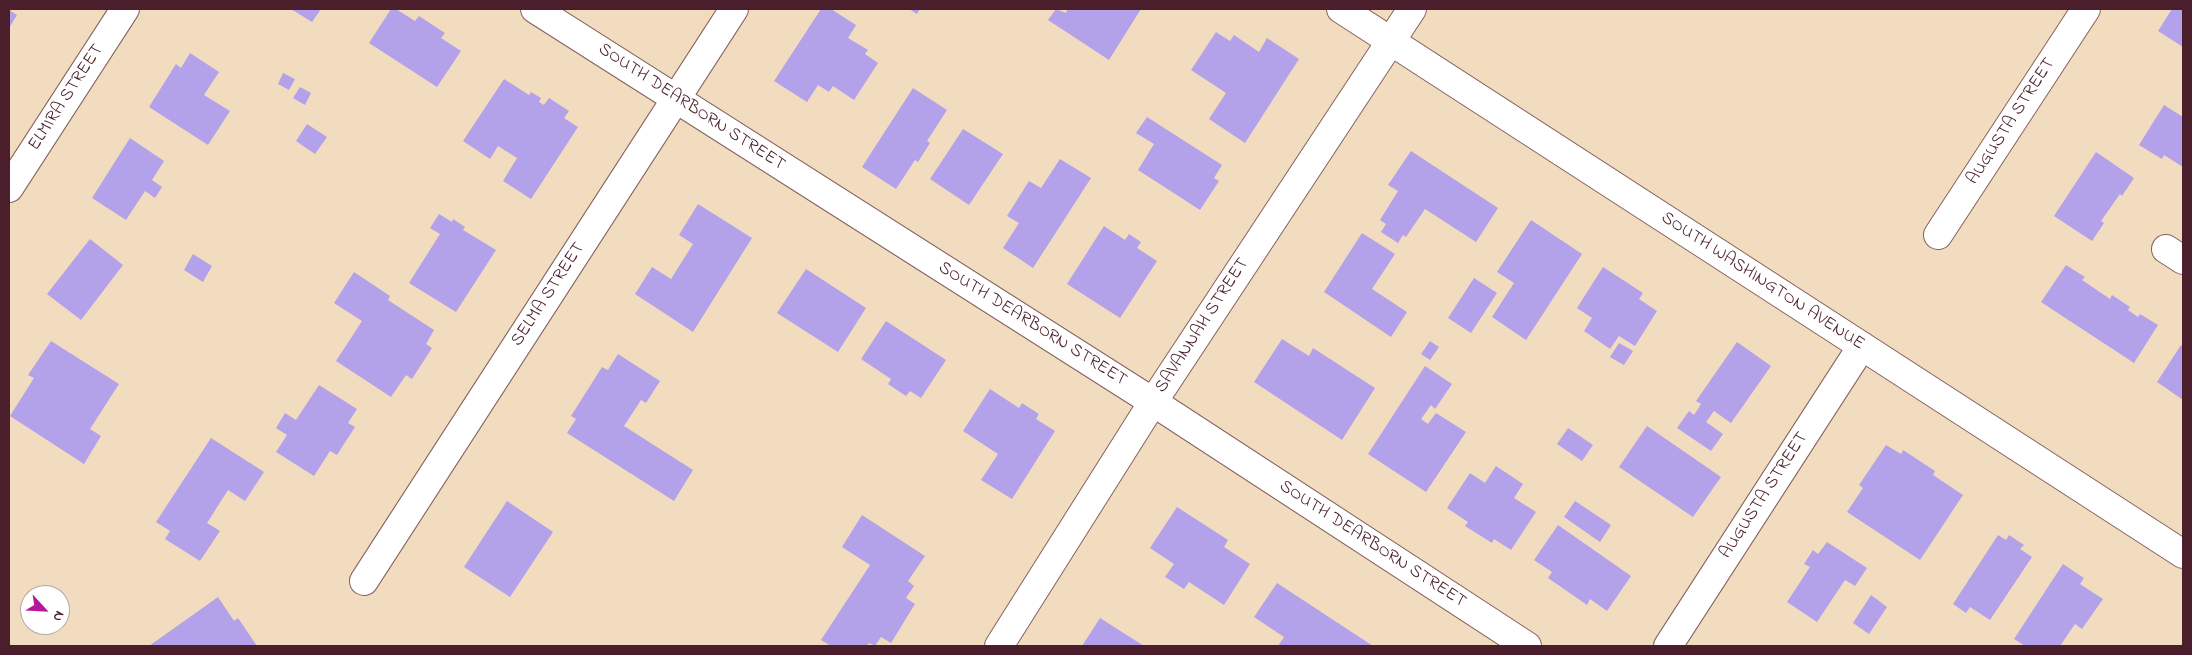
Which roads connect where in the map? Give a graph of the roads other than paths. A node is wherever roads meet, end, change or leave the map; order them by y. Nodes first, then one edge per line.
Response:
1 (125, 9) edge
2 (535, 9) edge
3 (734, 9) edge
4 (1341, 9) edge
5 (1412, 9) edge
6 (2086, 9) edge
7 (1391, 41) junction
8 (676, 98) junction
9 (9, 188) edge
10 (1938, 234) dead end
11 (1862, 346) junction
12 (1153, 402) junction
13 (2183, 554) edge
14 (364, 581) dead end
15 (999, 646) edge
16 (1527, 646) edge
17 (1668, 646) edge

1 - 9 street, ELMIRA STREET
2 - 8 street, SOUTH DEARBORN STREET
3 - 8 street, SELMA STREET
4 - 7 street, SOUTH WASHINGTON AVENUE
5 - 7 street, SAVANNAH STREET
6 - 10 street, AUGUSTA STREET
7 - 11 street, SOUTH WASHINGTON AVENUE
7 - 12 street, SAVANNAH STREET
8 - 12 street, SOUTH DEARBORN STREET
8 - 14 street, SELMA STREET
11 - 13 street, SOUTH WASHINGTON AVENUE
11 - 17 street, AUGUSTA STREET
12 - 15 street, SAVANNAH STREET
12 - 16 street, SOUTH DEARBORN STREET

